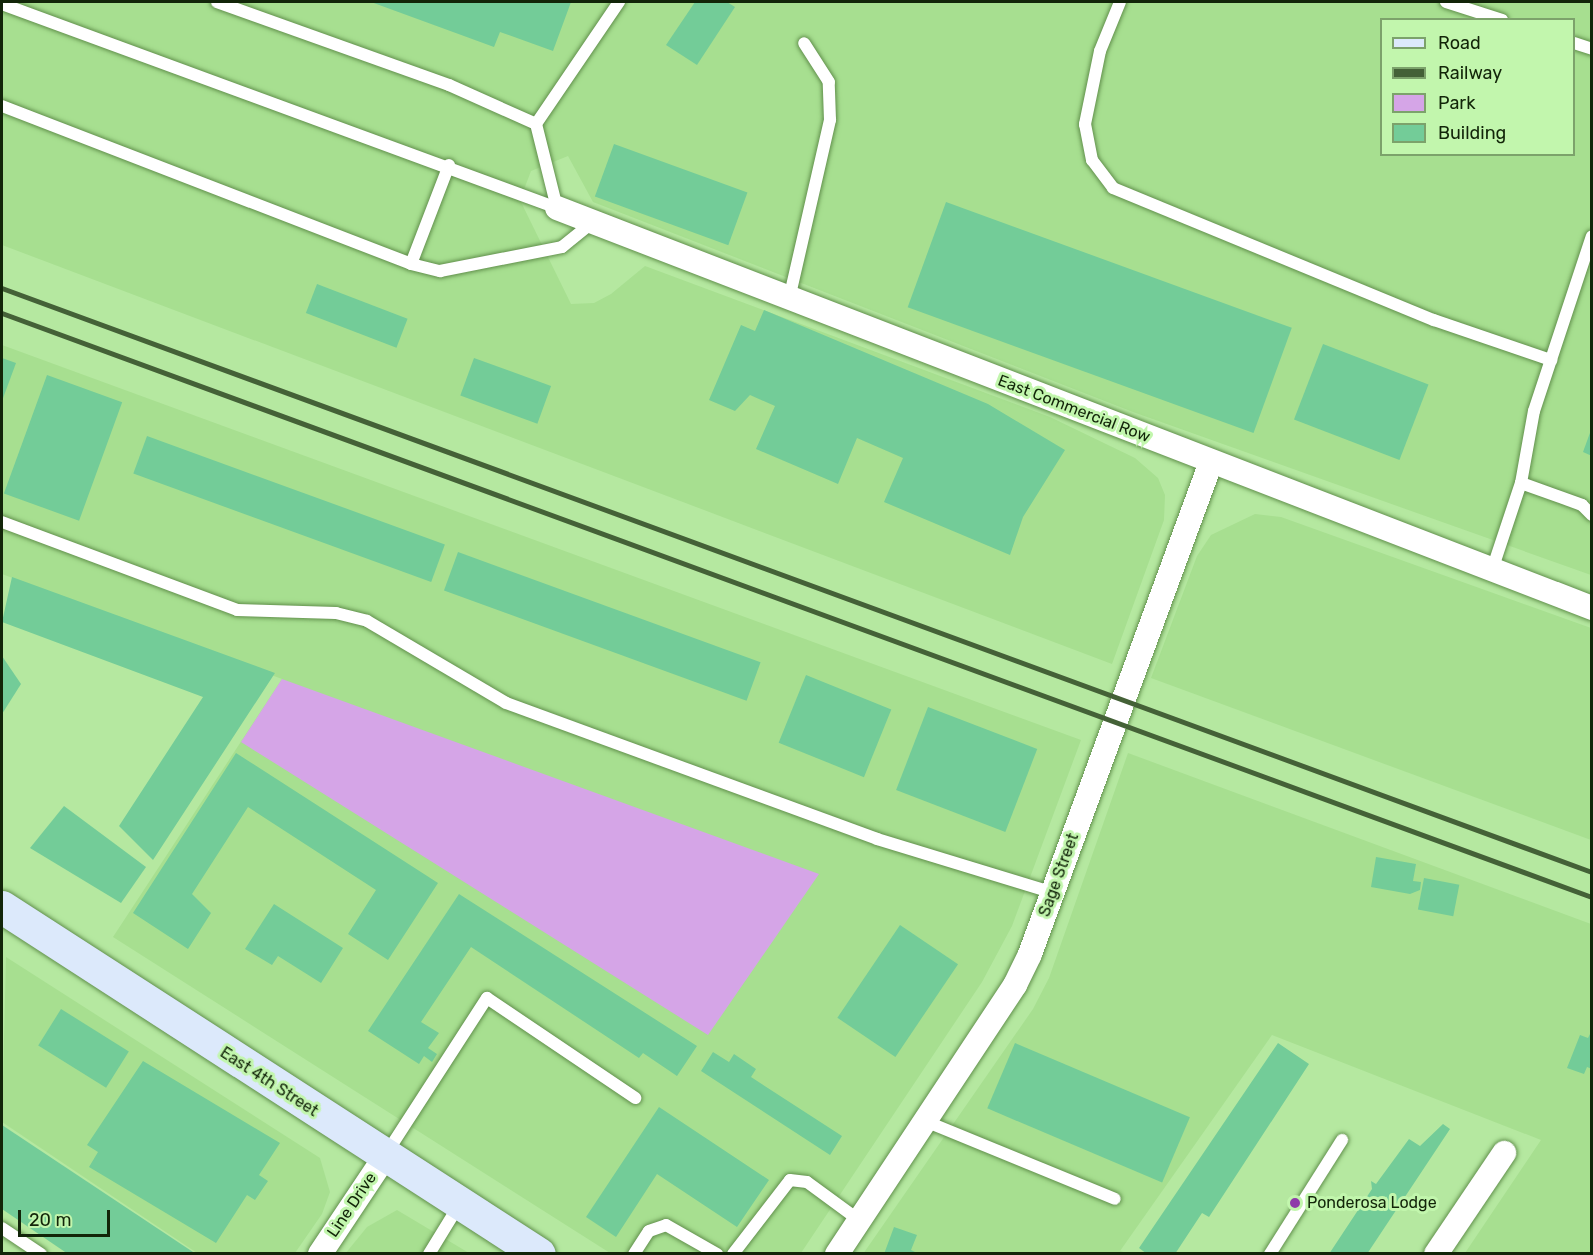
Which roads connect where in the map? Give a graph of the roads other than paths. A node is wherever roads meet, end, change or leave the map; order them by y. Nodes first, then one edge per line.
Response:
1 (217, 2) edge
2 (619, 2) edge
3 (1120, 2) edge
4 (1446, 2) edge
5 (2, 4) edge
6 (1496, 18) edge
7 (804, 43) dead end
8 (1575, 43) edge
9 (1592, 49) edge
10 (2, 106) edge
11 (536, 124) junction
12 (449, 165) junction
13 (557, 208) junction
14 (592, 223) junction
15 (1592, 236) edge
16 (411, 264) junction
17 (789, 299) junction
18 (1551, 360) junction
19 (1212, 462) junction
20 (1521, 483) junction
21 (1592, 515) edge
22 (2, 522) edge
23 (1492, 570) junction
24 (1592, 608) edge
25 (1054, 893) junction
26 (2, 907) edge
27 (635, 1098) dead end
28 (925, 1121) junction
29 (1342, 1140) dead end
30 (1504, 1153) dead end
31 (384, 1158) junction
32 (1115, 1199) dead end
33 (459, 1205) junction
34 (859, 1220) junction
35 (2, 1228) edge
36 (41, 1254) edge
37 (320, 1254) edge
38 (429, 1254) edge
39 (539, 1254) edge
40 (634, 1254) edge
41 (717, 1254) edge
42 (733, 1254) edge
43 (837, 1254) edge
44 (1270, 1254) edge
45 (1436, 1254) edge

1 - 11 lane
2 - 11 lane
3 - 18 lane
4 - 6 lane
5 - 12 lane
7 - 17 lane
8 - 9 lane
10 - 16 lane
11 - 13 lane
12 - 13 lane
12 - 16 lane
13 - 14 street, East Commercial Row
14 - 16 lane
14 - 17 street, East Commercial Row
15 - 18 lane
17 - 19 street, East Commercial Row
18 - 20 lane
19 - 23 street, East Commercial Row
19 - 25 street, Sage Street
20 - 21 lane
20 - 23 lane
22 - 25 lane
23 - 24 street, East Commercial Row
25 - 28 street, Sage Street
26 - 31 main road, East 4th Street
27 - 31 lane
28 - 32 lane
28 - 34 street, Sage Street
29 - 44 lane
30 - 45 street
31 - 33 main road, East 4th Street
31 - 37 street, Line Drive
33 - 38 lane
33 - 39 main road, East 4th Street
34 - 42 lane
34 - 43 street, Sage Street
35 - 36 lane
40 - 41 lane

